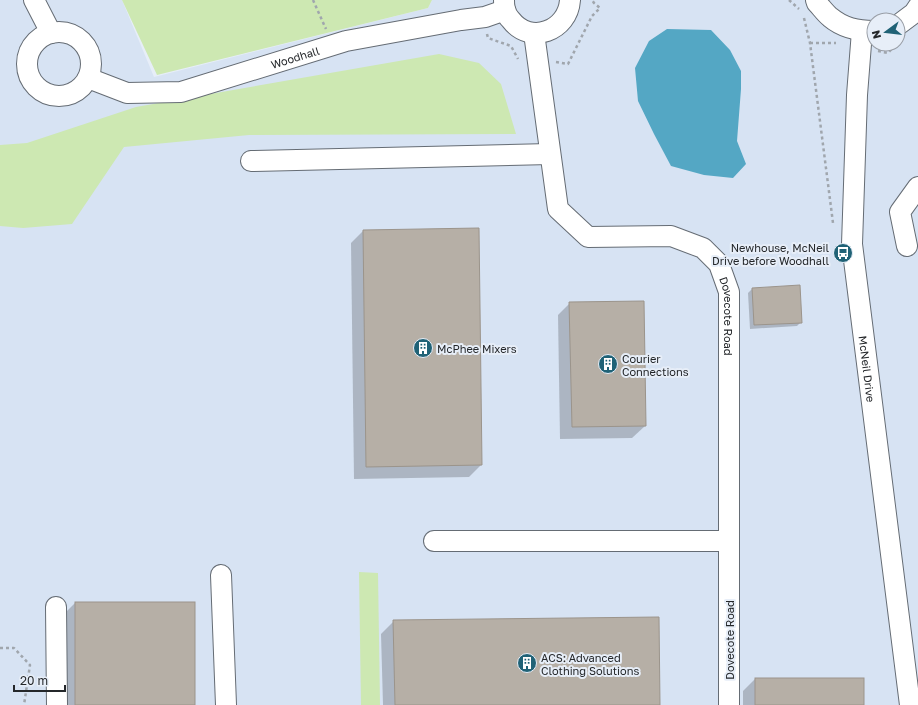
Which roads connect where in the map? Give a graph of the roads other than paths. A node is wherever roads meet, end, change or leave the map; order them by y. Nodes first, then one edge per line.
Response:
1 (34, 0) edge
2 (570, 0) edge
3 (816, 0) edge
4 (504, 5) edge
5 (918, 7) edge
6 (906, 18) edge
7 (866, 31) edge
8 (51, 33) junction
9 (534, 33) junction
10 (866, 43) edge
11 (88, 78) junction
12 (550, 154) junction
13 (251, 161) dead end
14 (918, 187) edge
15 (907, 246) dead end
16 (434, 541) dead end
17 (729, 541) junction
18 (221, 575) dead end
19 (56, 607) dead end
20 (57, 705) edge
21 (226, 705) edge
22 (729, 705) edge
23 (910, 705) edge

1 - 8 street
2 - 9 street
3 - 7 street
4 - 9 street, Woodhall
4 - 11 street, Woodhall
5 - 6 street
8 - 11 street
8 - 11 street
9 - 12 street, Dovecote Road
10 - 23 street, McNeil Drive
12 - 13 street
12 - 17 street, Dovecote Road
14 - 15 street
16 - 17 street
17 - 22 street, Dovecote Road
18 - 21 street
19 - 20 street

